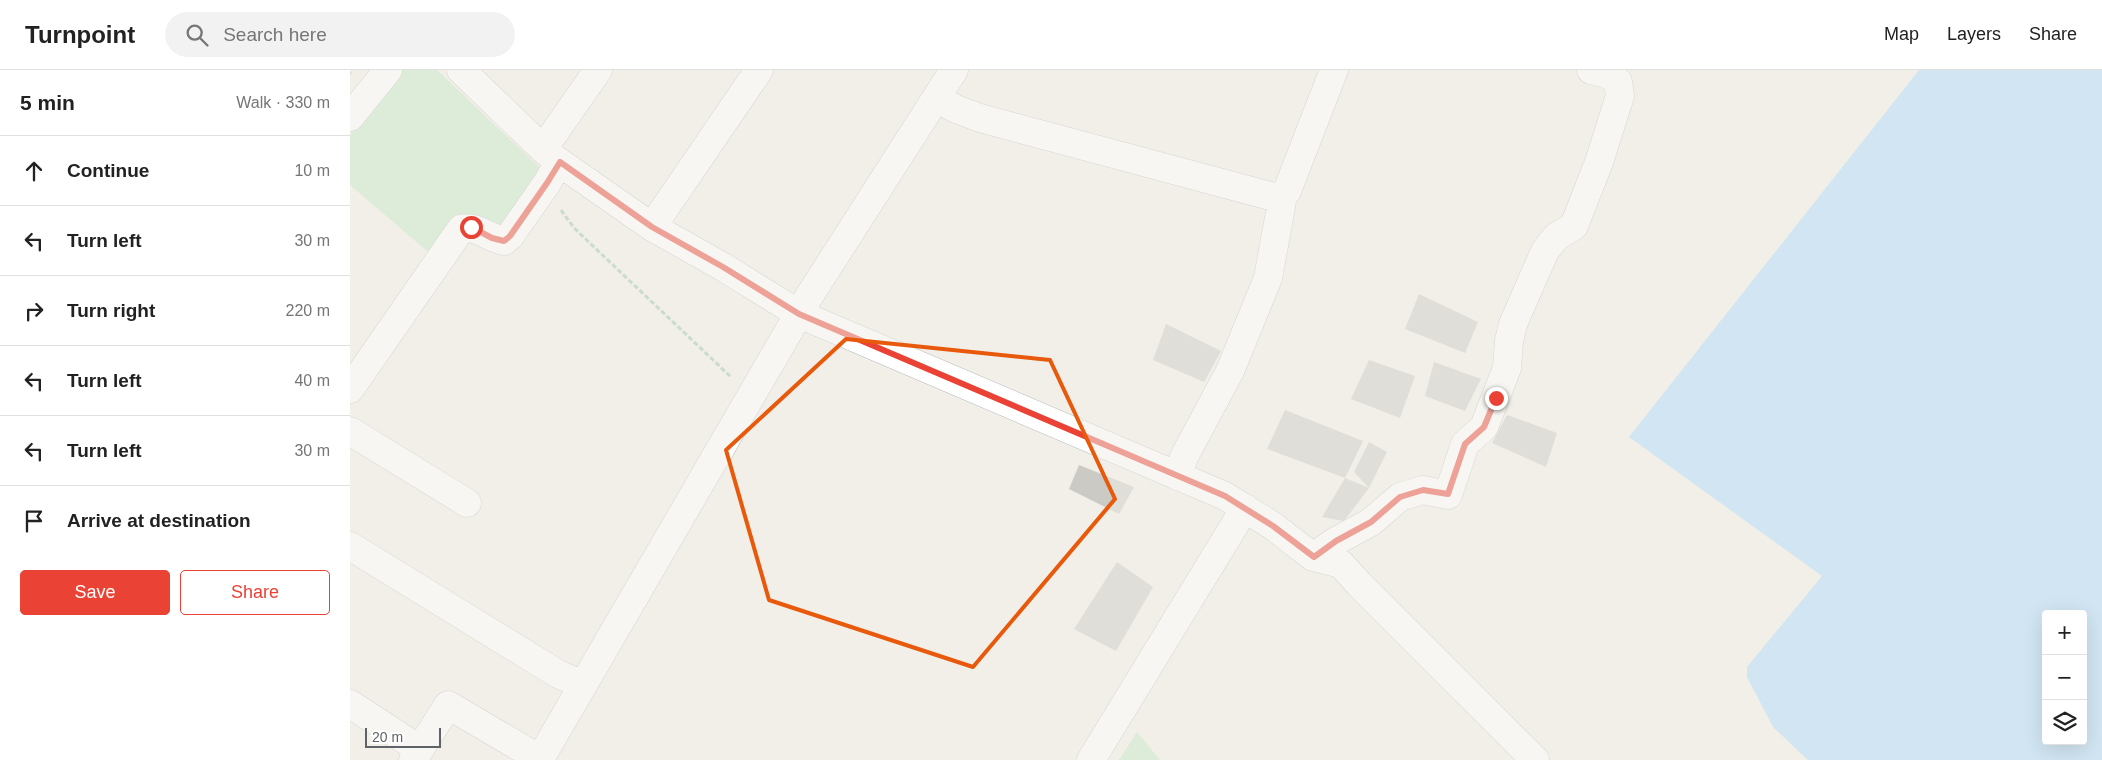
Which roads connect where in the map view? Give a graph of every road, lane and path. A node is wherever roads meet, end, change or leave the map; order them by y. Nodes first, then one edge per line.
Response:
1 (388, 70) edge
2 (461, 70) edge
3 (598, 70) edge
4 (759, 70) edge
5 (954, 70) edge
6 (1334, 70) edge
7 (1591, 70) edge
8 (936, 98) junction
9 (350, 117) edge
10 (550, 165) junction
11 (1283, 196) junction
12 (652, 227) junction
13 (799, 314) junction
14 (350, 388) edge
15 (751, 397) junction
16 (350, 431) edge
17 (1177, 476) junction
18 (467, 503) dead end
19 (1245, 508) junction
20 (350, 546) edge
21 (1314, 557) junction
22 (583, 685) junction
23 (350, 704) edge
24 (416, 754) edge
25 (540, 759) edge
26 (1091, 760) edge
27 (1535, 760) edge

1 - 9 street
2 - 10 street
3 - 10 street
4 - 12 street
5 - 8 street
6 - 11 street
7 - 21 street
8 - 11 street
8 - 13 street
10 - 12 street
10 - 14 street
10 - 15 path
11 - 17 street
12 - 13 street
13 - 15 street
13 - 17 street
15 - 22 street
16 - 18 street
17 - 19 street
19 - 21 street
19 - 26 street
20 - 22 street
21 - 27 street
22 - 25 street
23 - 24 street
24 - 25 street

